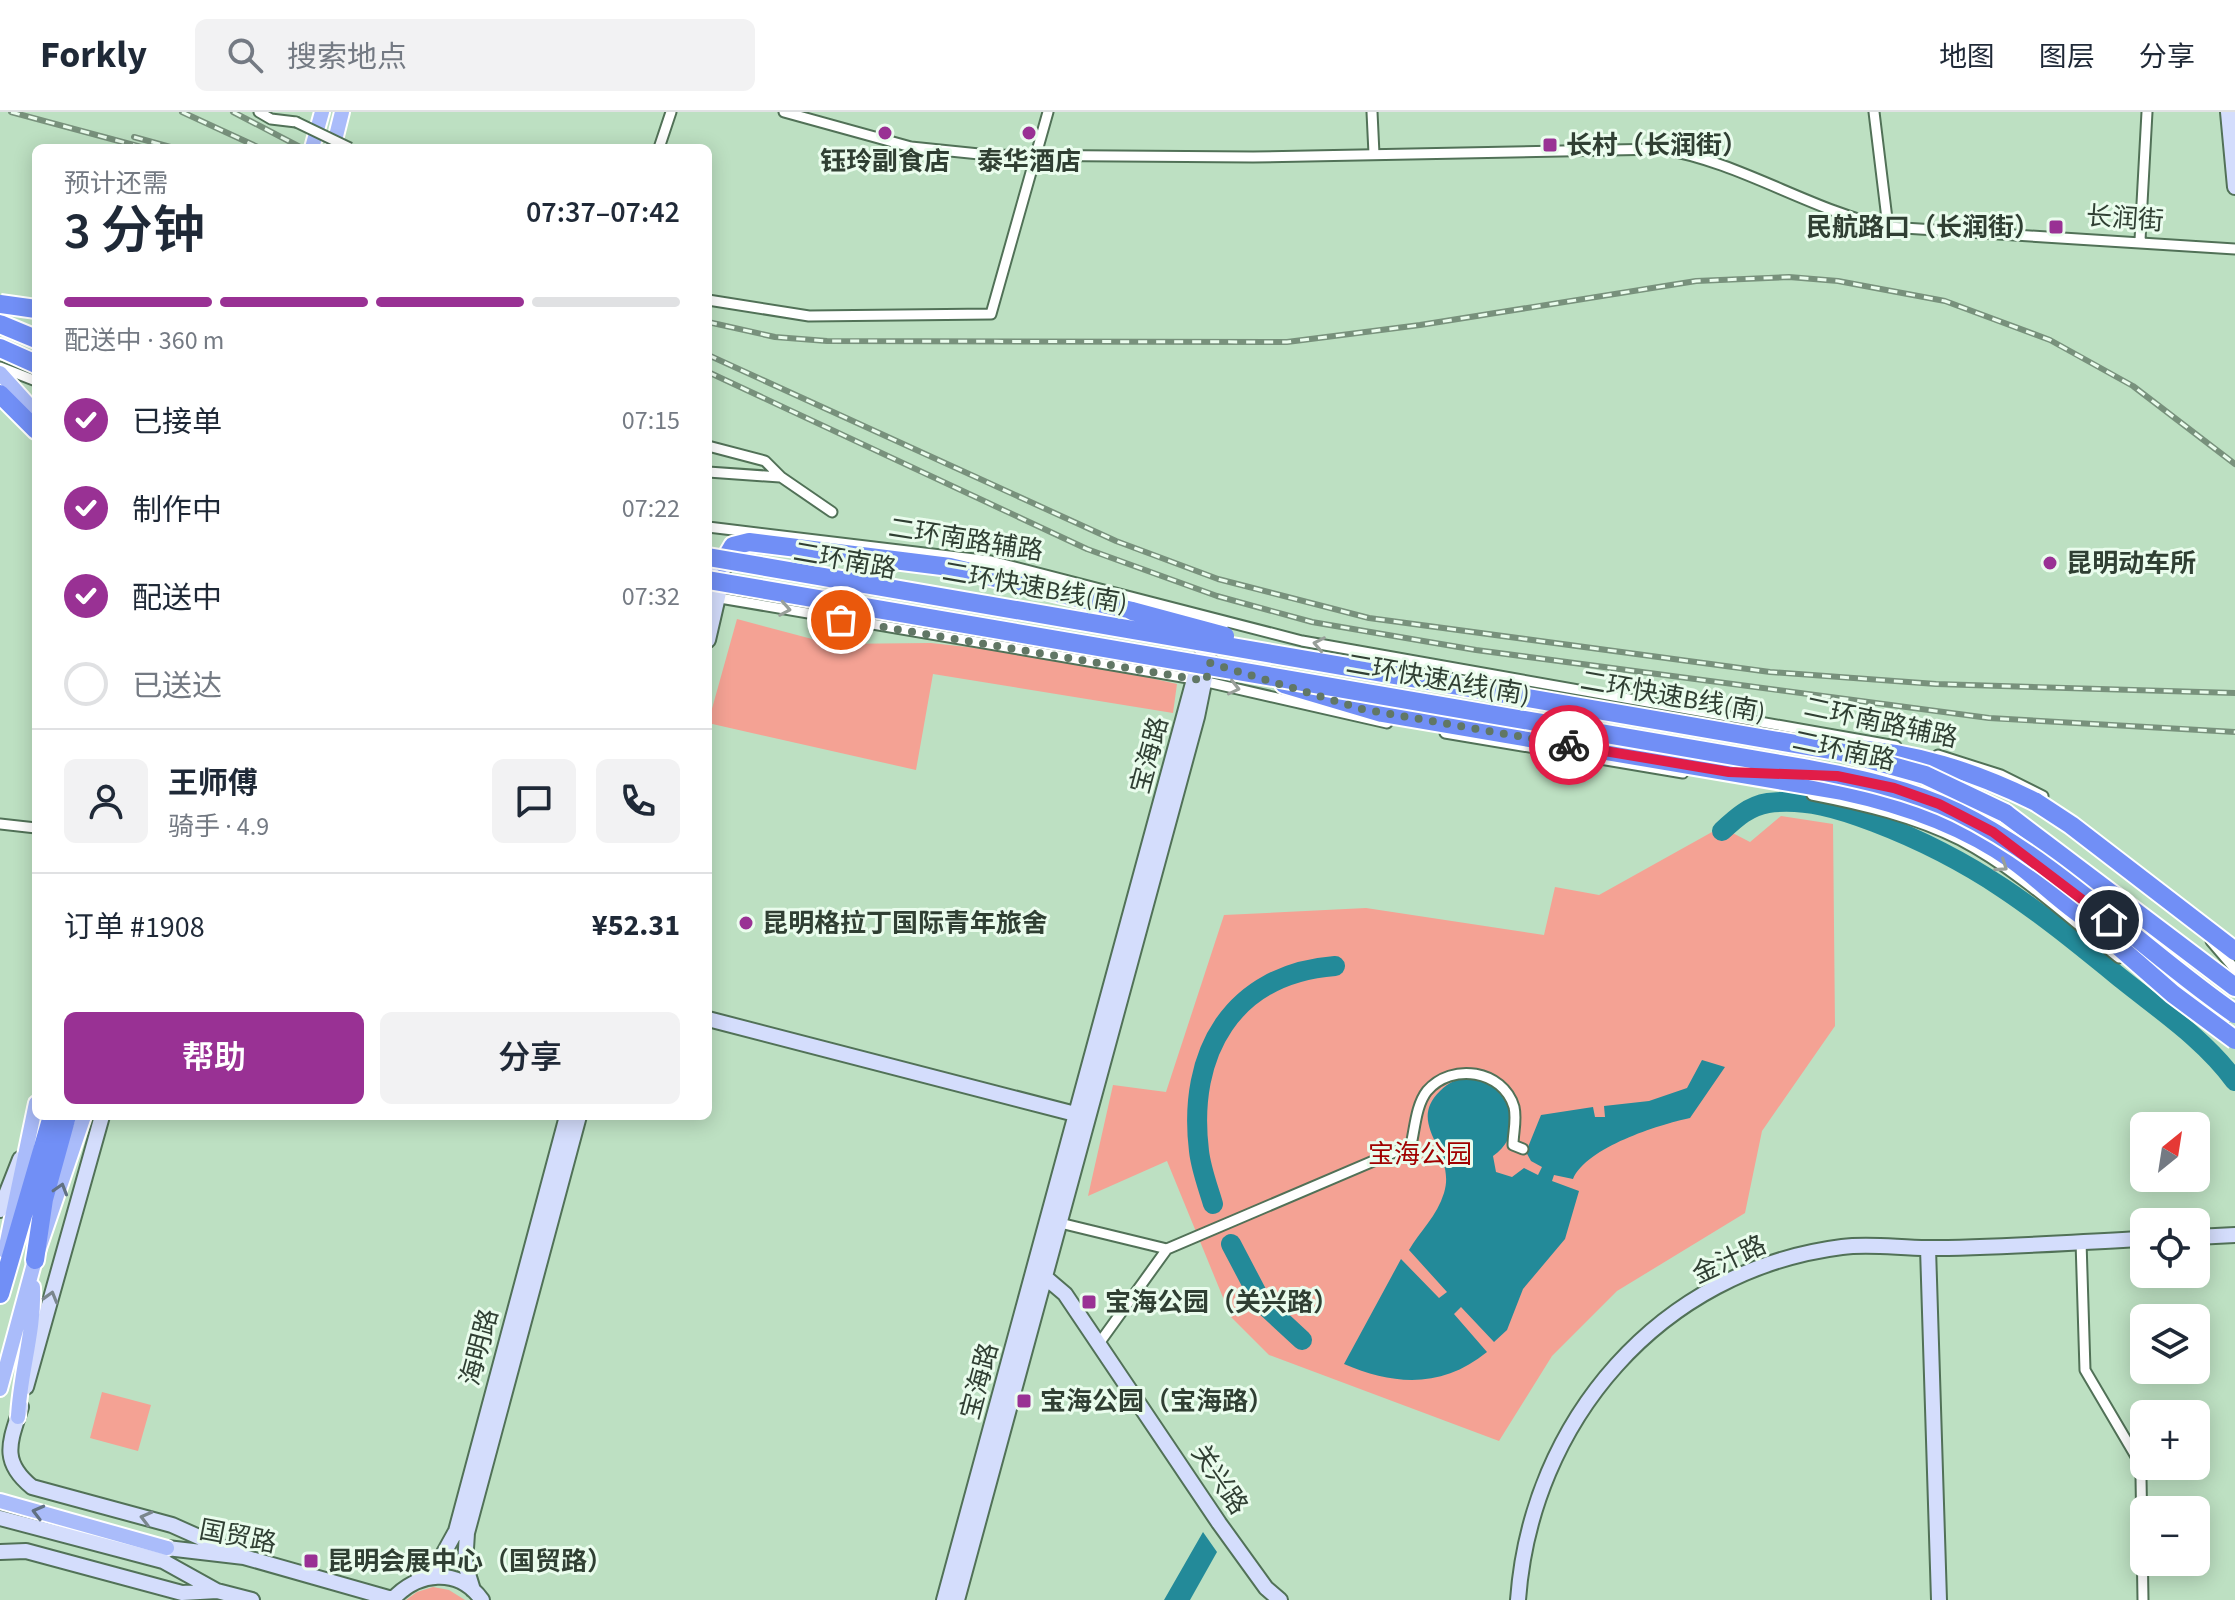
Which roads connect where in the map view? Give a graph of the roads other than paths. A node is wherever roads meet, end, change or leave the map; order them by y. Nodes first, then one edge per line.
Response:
1 (259, 112) edge
2 (322, 112) edge
3 (342, 112) edge
4 (671, 112) edge
5 (784, 112) edge
6 (1048, 112) edge
7 (1372, 112) edge
8 (1874, 112) edge
9 (2147, 112) edge
10 (2228, 112) edge
11 (313, 144) edge
12 (334, 144) edge
13 (342, 144) edge
14 (660, 144) edge
15 (1374, 154) junction
16 (1036, 155) junction
17 (2235, 187) edge
18 (1888, 227) junction
19 (2140, 240) junction
20 (2235, 249) edge
21 (0, 296) edge
22 (712, 301) edge
23 (0, 304) edge
24 (32, 310) edge
25 (32, 311) edge
26 (0, 326) edge
27 (32, 339) edge
28 (0, 346) edge
29 (32, 360) edge
30 (0, 367) edge
31 (0, 373) edge
32 (32, 379) edge
33 (0, 394) edge
34 (32, 409) edge
35 (32, 426) edge
36 (712, 447) edge
37 (712, 472) edge
38 (781, 477) junction
39 (832, 512) dead end
40 (712, 528) edge
41 (732, 530) junction
42 (713, 571) edge
43 (712, 596) edge
44 (1213, 618) junction
45 (1203, 666) junction
46 (1352, 668) junction
47 (1767, 742) junction
48 (1729, 772) junction
49 (1868, 781) junction
50 (2005, 813) junction
51 (1976, 822) junction
52 (0, 824) edge
53 (32, 828) edge
54 (2087, 919) junction
55 (2235, 951) edge
56 (2235, 971) edge
57 (2235, 988) edge
58 (2235, 1014) edge
59 (712, 1020) edge
60 (2235, 1024) edge
61 (2235, 1038) edge
62 (1081, 1115) junction
63 (32, 1118) edge
64 (51, 1120) edge
65 (66, 1120) edge
66 (83, 1120) edge
67 (101, 1120) edge
68 (566, 1120) edge
69 (578, 1120) edge
70 (24, 1147) junction
71 (1523, 1149) dead end
72 (0, 1210) edge
73 (1060, 1223) junction
74 (2235, 1235) edge
75 (2210, 1236) edge
76 (2130, 1239) edge
77 (2081, 1241) junction
78 (1928, 1248) junction
79 (1167, 1249) junction
80 (33, 1267) junction
81 (0, 1271) edge
82 (1040, 1273) junction
83 (0, 1294) edge
84 (1100, 1342) junction
85 (0, 1389) edge
86 (18, 1417) junction
87 (0, 1501) edge
88 (0, 1518) edge
89 (167, 1548) joint
90 (0, 1552) edge
91 (244, 1557) junction
92 (418, 1579) junction
93 (217, 1591) junction
94 (477, 1595) edge
95 (252, 1600) edge
96 (392, 1600) edge
97 (944, 1600) edge
98 (957, 1600) edge
99 (1280, 1600) edge
100 (1518, 1600) edge
101 (1939, 1600) edge
102 (2143, 1600) edge

1 - 13 street, bridge
2 - 11 main road
3 - 12 main road
4 - 14 street
5 - 16 street, 长润街
6 - 16 street
7 - 15 street
8 - 18 street
9 - 19 street
10 - 17 street
15 - 16 street, 长润街
15 - 18 street, 长润街
16 - 22 street
18 - 19 street, 长润街
19 - 20 street, 长润街
21 - 24 main road
23 - 25 highway, bridge
26 - 27 highway
28 - 29 highway
30 - 32 street
31 - 34 main road
33 - 35 highway
36 - 38 street
37 - 38 street
38 - 39 street
40 - 41 street, 二环南路辅路
41 - 42 street
41 - 44 street, 二环南路辅路
42 - 45 main road, 二环南路
42 - 46 highway, 二环快速B线(南), bridge
42 - 46 highway, bridge
42 - 49 highway, 二环快速A线(南), bridge
43 -> 45 street
44 - 45 street
56 -> 44 street, 二环南路辅路
45 - 47 main road, 二环南路
45 - 48 highway
45 - 60 main road, 二环南路
45 -> 61 street
45 - 62 street, 宝海路
46 - 50 highway, 二环快速B线(南), bridge
47 - 55 highway, bridge
47 - 57 main road, 二环南路
48 - 49 highway, bridge
48 - 54 highway
49 - 51 highway, 二环快速A线(南), bridge
50 - 56 highway
50 - 57 highway, 二环快速B线(南)
51 - 54 highway, bridge
51 - 58 highway, 二环快速A线(南), bridge
52 - 53 street
54 - 61 highway, bridge
59 - 62 street
62 - 73 street, 宝海路
62 - 82 street, 宝海路
63 - 70 main road
64 - 83 highway
65 - 80 highway
80 -> 66 main road
86 -> 67 street
68 - 92 street, 海明路
69 - 94 street, 海明路
70 - 72 street
70 - 81 main road
71 - 79 street
73 - 79 street
73 - 82 street, 宝海路
74 - 75 street
76 - 77 street, 金汁路
77 - 78 street, 金汁路
77 - 102 street
78 - 100 street, 金汁路
78 - 101 street
79 - 84 street
80 - 85 main road
80 - 86 main road
82 - 84 street, 关兴路
82 - 97 street, 宝海路
82 - 98 street, 宝海路
84 - 99 street, 关兴路
91 -> 86 street
89 -> 87 main road
88 - 93 street
89 - 91 street, 国贸路
90 - 93 street
91 - 96 street, 国贸路
92 - 94 street
92 - 96 street, 海明路
93 - 95 street

